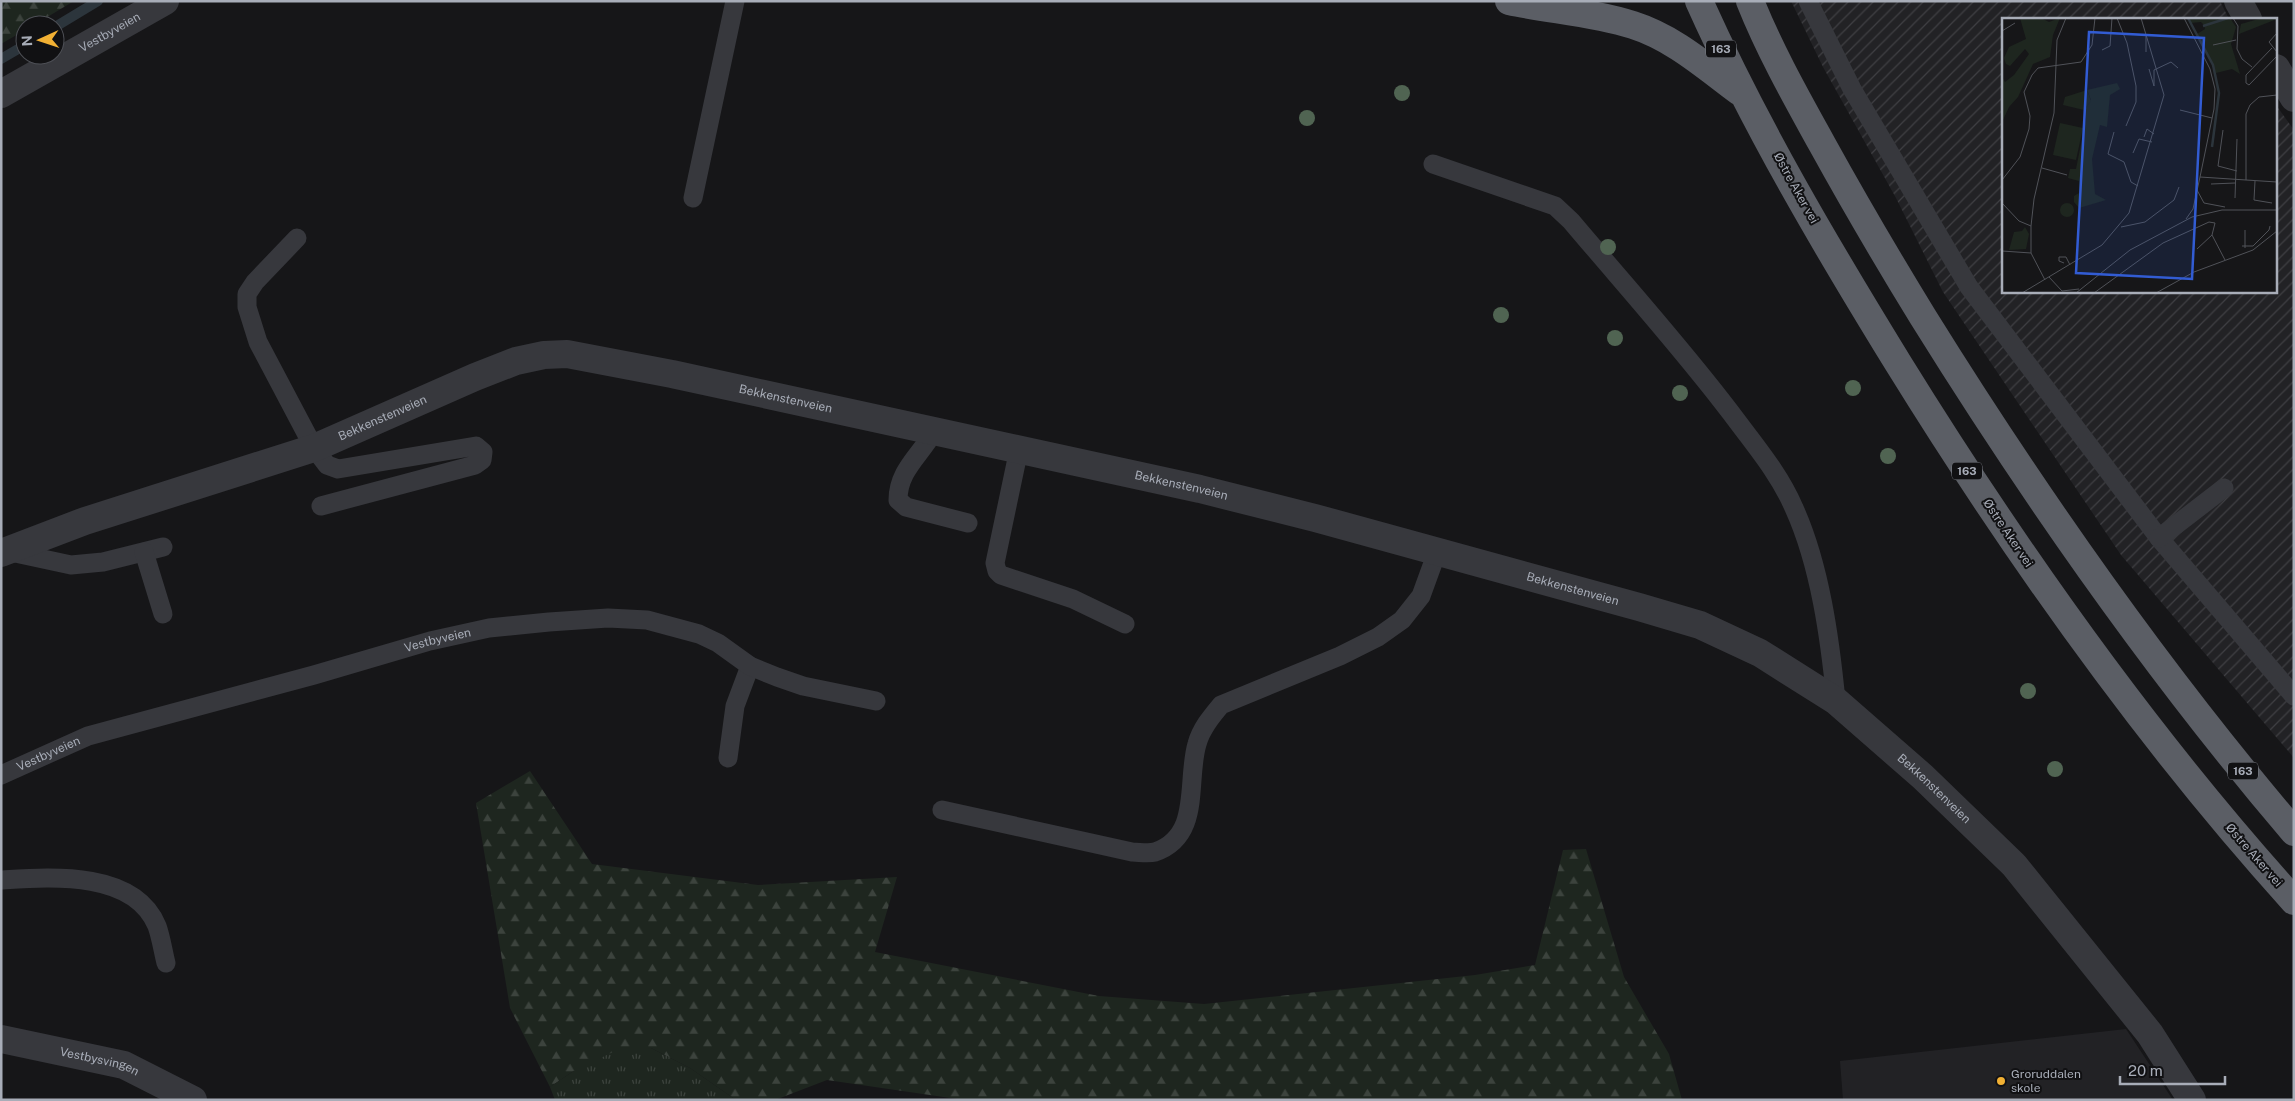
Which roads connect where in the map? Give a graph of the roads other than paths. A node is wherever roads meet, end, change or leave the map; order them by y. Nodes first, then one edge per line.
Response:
1 (165, 1) edge
2 (735, 1) edge
3 (1509, 1) edge
4 (1699, 1) edge
5 (1750, 1) edge
6 (1808, 1) edge
7 (2238, 1) edge
8 (2247, 18) edge
9 (2278, 71) edge
10 (1, 94) edge
11 (1744, 95) junction
12 (2294, 98) edge
13 (1433, 164) dead end
14 (693, 198) dead end
15 (297, 238) dead end
16 (934, 431) junction
17 (314, 448) junction
18 (1019, 449) junction
19 (2224, 488) dead end
20 (321, 506) dead end
21 (968, 523) dead end
22 (2158, 538) junction
23 (163, 547) dead end
24 (4, 552) edge
25 (144, 552) junction
26 (1437, 552) junction
27 (163, 614) dead end
28 (1125, 624) dead end
29 (750, 666) junction
30 (2294, 696) edge
31 (1836, 701) junction
32 (876, 702) dead end
33 (728, 758) dead end
34 (1, 775) edge
35 (942, 810) dead end
36 (2294, 832) edge
37 (1, 880) edge
38 (2294, 900) edge
39 (166, 964) dead end
40 (1, 1040) edge
41 (193, 1100) edge
42 (2192, 1100) edge

1 - 10 street, Vestbyveien
2 - 14 lane
3 - 11 highway
4 - 11 highway, Østre Aker vei / 163
5 - 36 highway, 163
6 - 22 lane
7 - 8 street
9 - 12 street
11 - 38 highway, Østre Aker vei / 163
13 - 31 lane
15 - 17 lane
16 - 17 street, Bekkenstenveien
16 - 18 street, Bekkenstenveien
16 - 21 lane
17 - 20 lane
17 - 24 street, Bekkenstenveien
18 - 26 street, Bekkenstenveien
18 - 28 lane
19 - 22 lane
22 - 30 lane
23 - 25 lane
24 - 25 lane
25 - 27 lane
26 - 31 street, Bekkenstenveien
26 - 35 lane
29 - 32 lane, Vestbyveien
29 - 33 lane
29 - 34 lane, Vestbyveien
31 - 42 street, Bekkenstenveien
37 - 39 lane
40 - 41 street, Vestbysvingen

